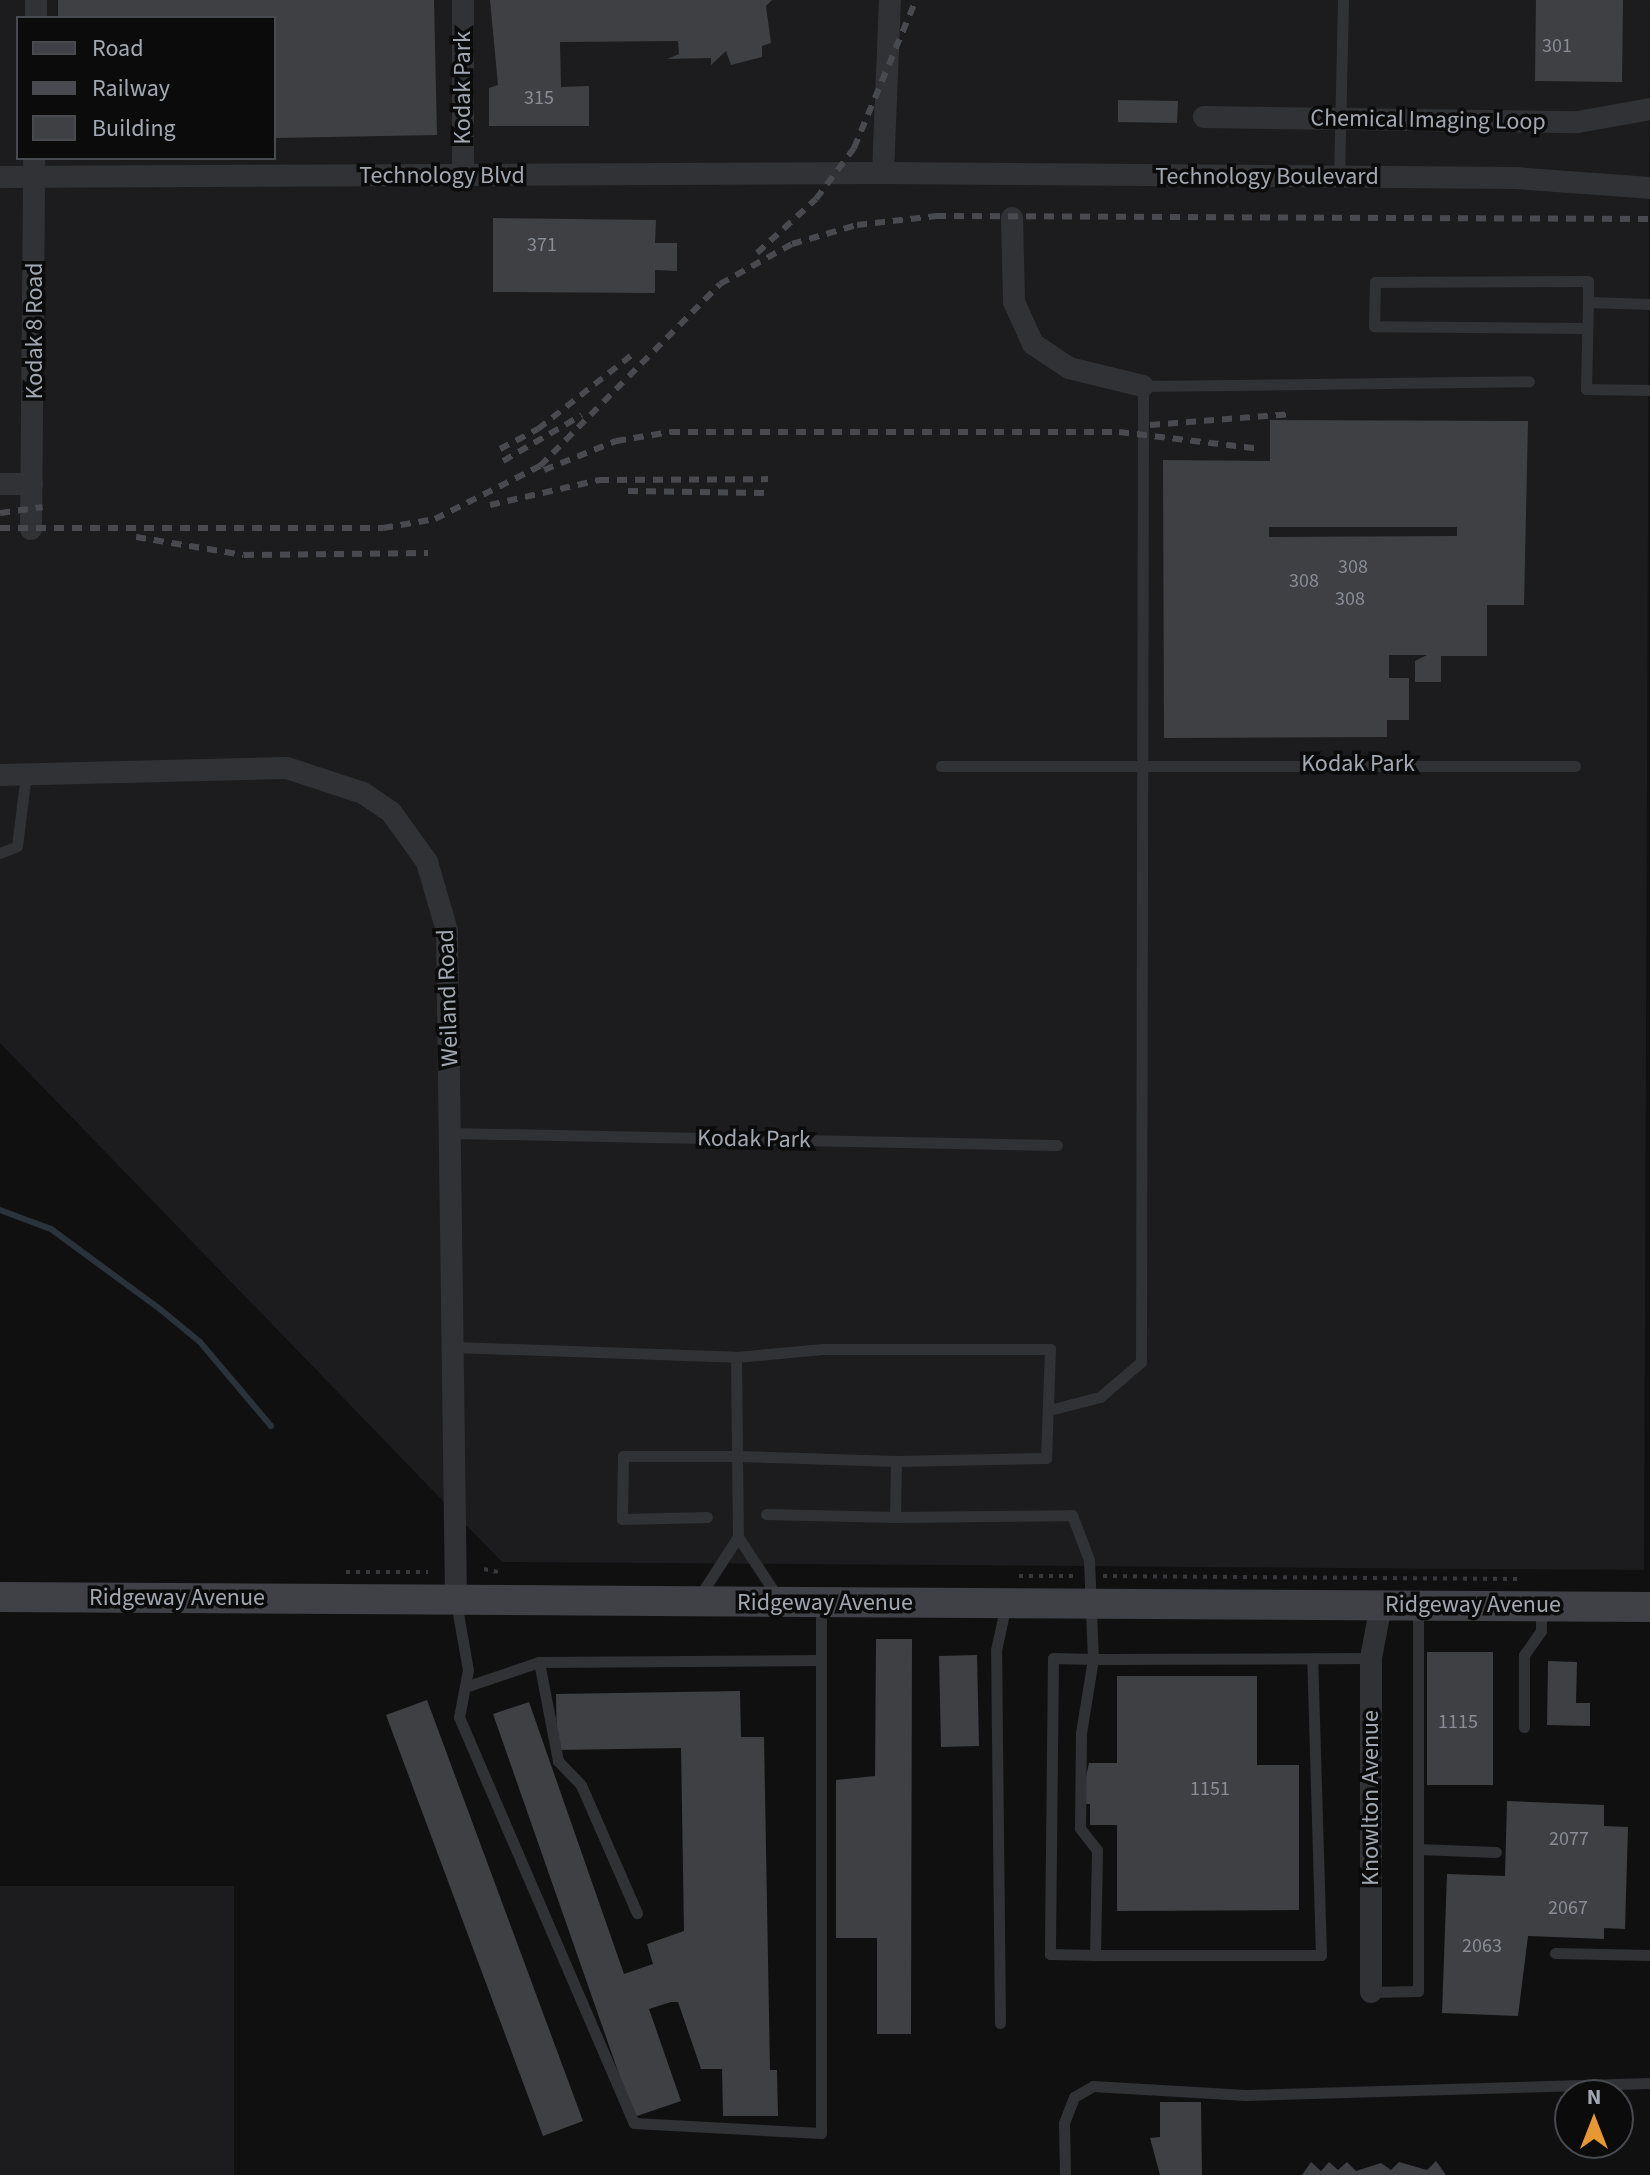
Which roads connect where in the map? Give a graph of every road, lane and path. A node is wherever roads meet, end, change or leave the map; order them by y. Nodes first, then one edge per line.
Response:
1 (463, 0) edge
2 (890, 0) edge
3 (1343, 0) edge
4 (1650, 109) edge
5 (1204, 117) dead end
6 (1338, 118) junction
7 (34, 168) edge
8 (883, 173) junction
9 (463, 176) junction
10 (0, 177) edge
11 (1339, 177) junction
12 (1650, 188) edge
13 (1012, 218) dead end
14 (1588, 302) junction
15 (1650, 304) edge
16 (1587, 328) junction
17 (1529, 381) dead end
18 (1143, 386) junction
19 (1650, 390) edge
20 (0, 484) edge
21 (32, 484) junction
22 (31, 529) dead end
23 (1142, 763) junction
24 (941, 766) dead end
25 (1575, 766) dead end
26 (26, 774) junction
27 (0, 775) edge
28 (0, 853) edge
29 (452, 1133) junction
30 (1057, 1145) dead end
31 (454, 1347) junction
32 (736, 1357) junction
33 (1049, 1410) junction
34 (737, 1456) junction
35 (896, 1461) junction
36 (766, 1514) dead end
37 (707, 1517) dead end
38 (895, 1517) junction
39 (738, 1537) junction
40 (0, 1597) edge
41 (456, 1601) junction
42 (694, 1602) junction
43 (782, 1602) junction
44 (821, 1603) junction
45 (1006, 1603) junction
46 (1090, 1604) junction
47 (1381, 1605) junction
48 (1418, 1605) junction
49 (1541, 1606) junction
50 (1650, 1607) edge
51 (1312, 1658) junction
52 (1371, 1658) junction
53 (1093, 1659) junction
54 (821, 1660) junction
55 (539, 1662) junction
56 (465, 1687) junction
57 (1524, 1727) dead end
58 (1418, 1849) junction
59 (1496, 1852) dead end
60 (637, 1913) dead end
61 (1555, 1953) dead end
62 (1095, 1955) junction
63 (1650, 1955) edge
64 (1371, 1992) joint
65 (1000, 2023) dead end
66 (1650, 2083) edge
67 (1065, 2175) edge

1 - 9 street, Kodak Park
2 - 8 street
3 - 6 lane
4 - 6 street, Chemical Imaging Loop
5 - 6 street, Chemical Imaging Loop
6 - 11 lane
7 - 9 street, Technology Blvd
7 - 10 street, Technology Blvd
7 - 21 street, Kodak 8 Road
8 - 9 street, Technology Blvd
8 - 11 street, Technology Boulevard
11 - 12 street, Technology Boulevard
13 - 18 street
14 - 15 lane
14 - 16 lane
14 - 16 lane
16 - 19 lane
17 - 18 lane
18 - 23 lane
20 - 21 street
21 - 22 street, Kodak 8 Road
23 - 24 lane, Kodak Park
23 - 25 lane, Kodak Park
23 - 33 lane
26 - 27 street, Weiland Road
26 - 28 lane
26 - 29 street, Weiland Road
29 - 30 lane, Kodak Park
29 - 31 street, Weiland Road
31 - 32 lane
31 - 41 street, Weiland Road
32 - 33 lane
32 - 34 lane
33 - 35 lane
34 - 35 lane
34 - 37 lane
34 - 39 lane
35 - 38 lane
36 - 38 lane
38 - 46 lane
39 - 42 lane
39 - 43 lane
40 - 41 main road, Ridgeway Avenue
41 - 42 main road, Ridgeway Avenue
41 - 56 lane
42 - 43 main road, Ridgeway Avenue
43 - 44 main road, Ridgeway Avenue
44 - 45 main road, Ridgeway Avenue
44 - 54 lane
45 - 46 main road, Ridgeway Avenue
45 - 65 lane
46 - 47 main road, Ridgeway Avenue
46 - 53 lane
47 - 48 main road, Ridgeway Avenue
47 - 52 street, Knowlton Avenue
48 - 49 main road, Ridgeway Avenue
48 - 58 lane
49 - 50 main road, Ridgeway Avenue
49 - 57 lane
51 - 52 lane
51 - 53 lane
51 - 62 lane
52 - 64 street, Knowlton Avenue
53 - 62 lane
53 - 62 lane
54 - 55 lane
54 - 56 lane
55 - 56 lane
55 - 60 lane
58 - 59 lane
58 - 64 lane
61 - 63 lane
66 - 67 lane

